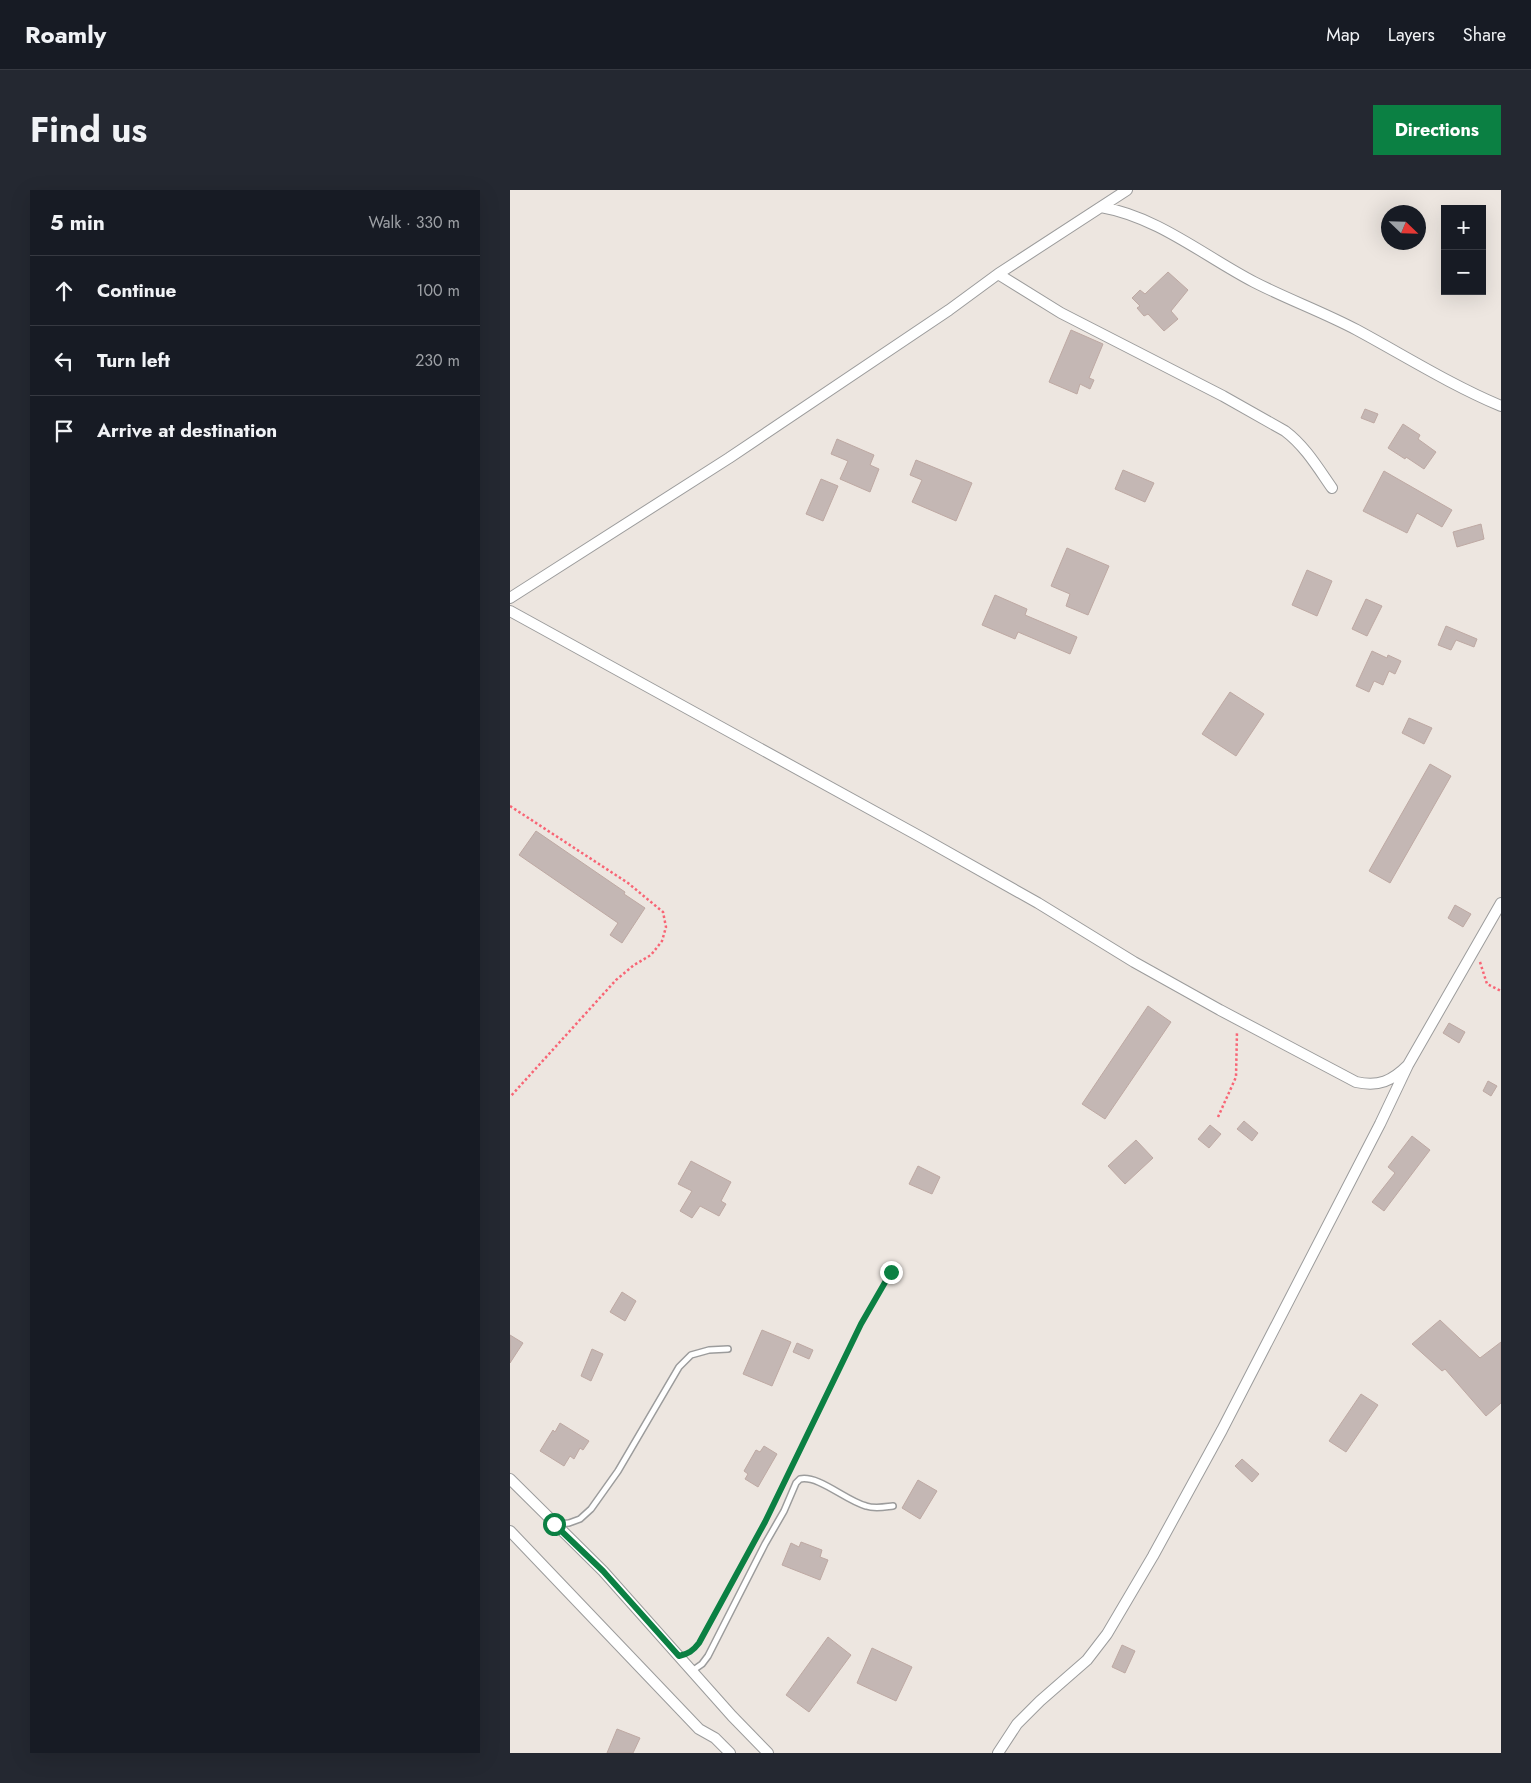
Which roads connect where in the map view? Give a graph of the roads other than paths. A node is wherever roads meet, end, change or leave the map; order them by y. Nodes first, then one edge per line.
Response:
1 (1127, 190) edge
2 (1101, 207) junction
3 (998, 274) junction
4 (1501, 406) edge
5 (1332, 488) dead end
6 (510, 598) edge
7 (510, 611) edge
8 (1501, 903) edge
9 (1408, 1065) junction
10 (728, 1349) dead end
11 (510, 1479) edge
12 (894, 1506) dead end
13 (554, 1524) junction
14 (510, 1531) edge
15 (692, 1671) junction
16 (730, 1753) edge
17 (768, 1753) edge
18 (998, 1753) edge

1 - 2 street
2 - 3 street
2 - 4 street
3 - 5 street
3 - 6 street
7 - 9 street
8 - 9 street
9 - 18 street
10 - 13 lane
11 - 13 street
12 - 15 lane
13 - 15 street
14 - 16 street
15 - 17 street

